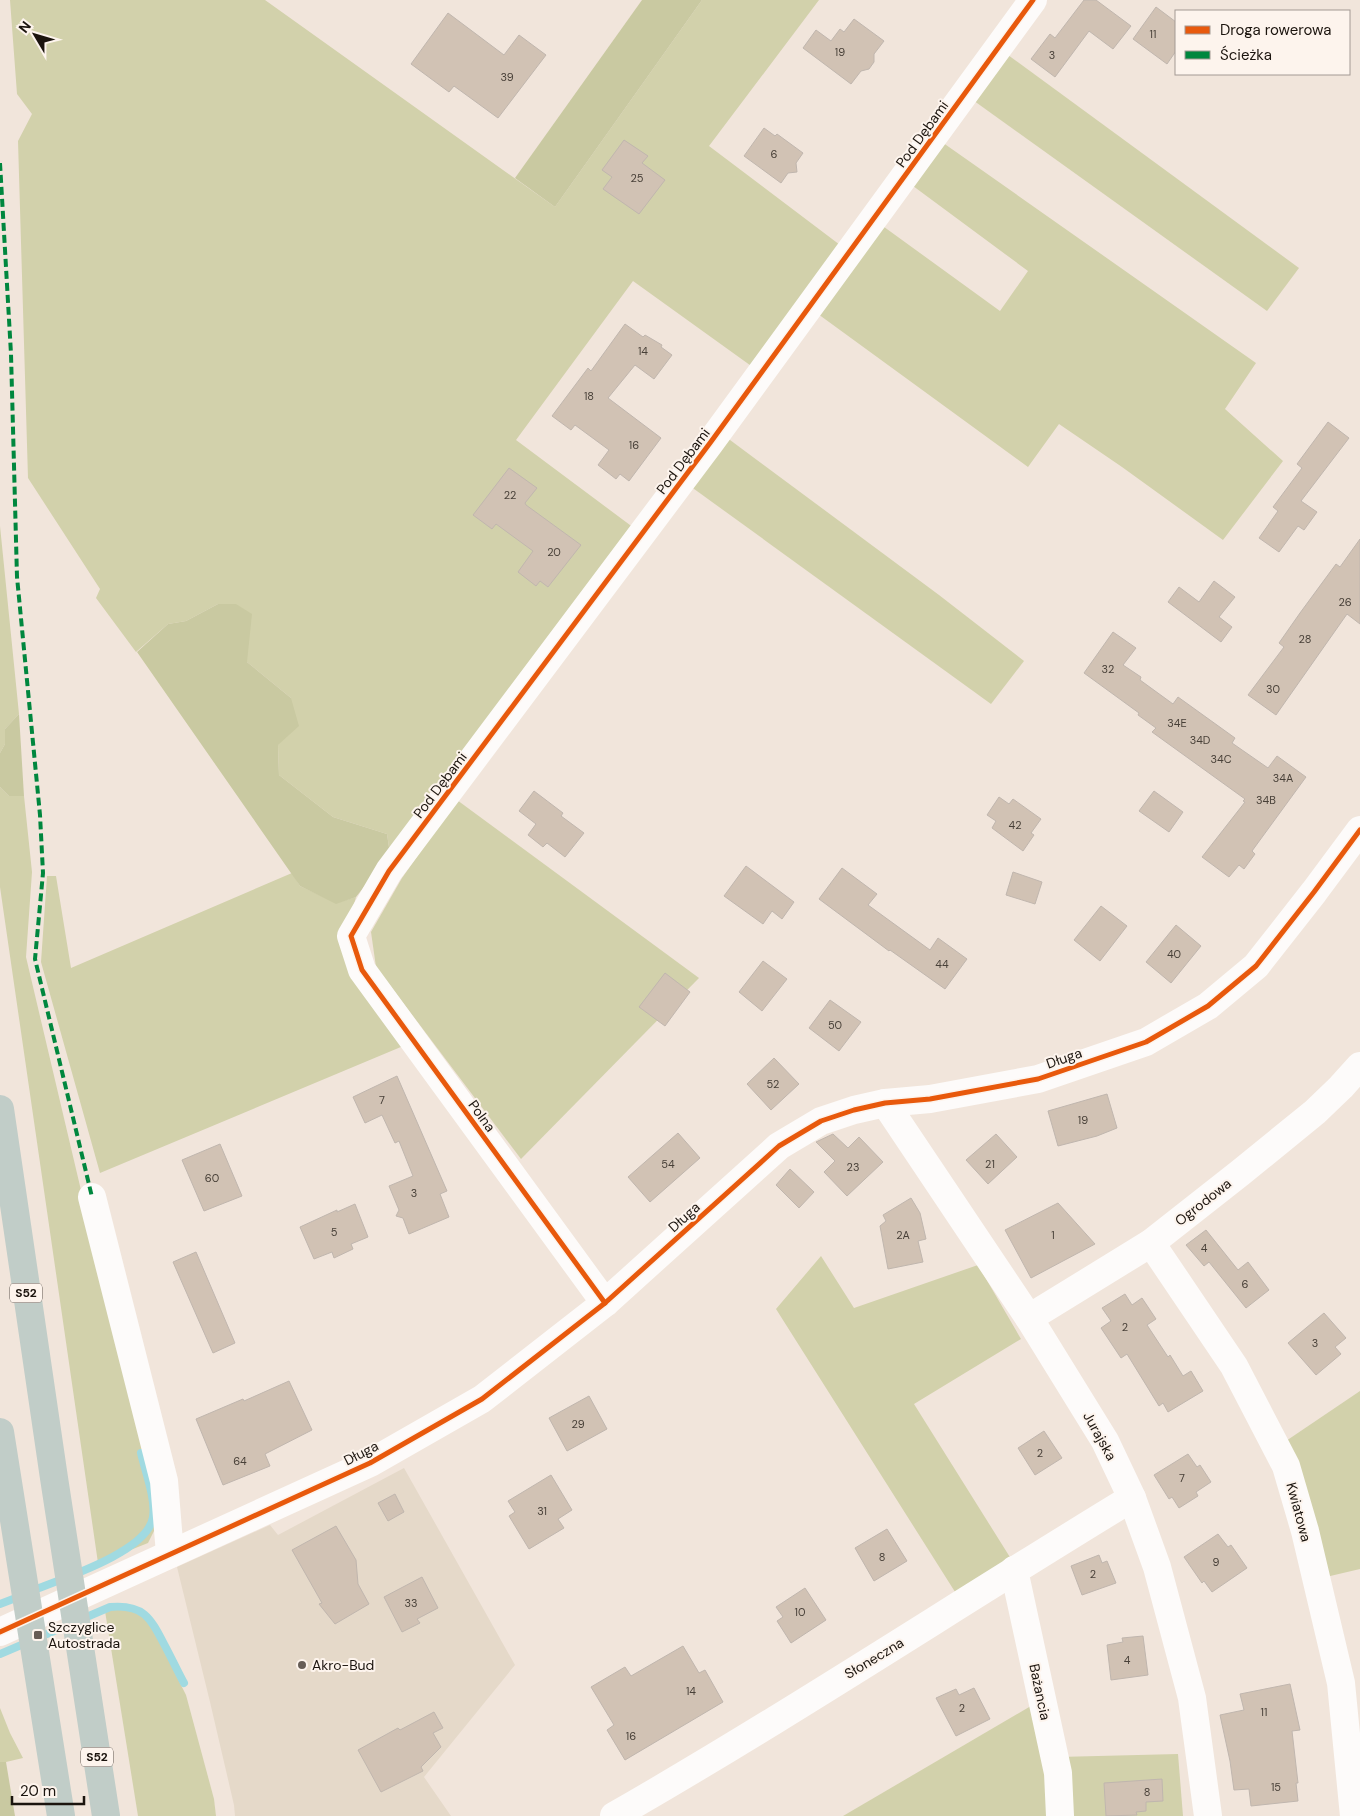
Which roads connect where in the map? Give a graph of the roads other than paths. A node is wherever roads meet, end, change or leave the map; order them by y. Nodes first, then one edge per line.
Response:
1 (1033, 0) edge
2 (1360, 830) edge
3 (351, 936) joint
4 (1360, 1066) edge
5 (885, 1103) junction
6 (0, 1109) edge
7 (92, 1197) dead end
8 (1151, 1243) junction
9 (605, 1303) junction
10 (1029, 1318) junction
11 (0, 1432) edge
12 (1132, 1498) junction
13 (170, 1554) junction
14 (1014, 1570) junction
15 (0, 1632) edge
16 (61, 1816) edge
17 (106, 1816) edge
18 (614, 1816) edge
19 (1060, 1816) edge
20 (1208, 1816) edge
21 (1354, 1816) edge

1 - 3 street, Pod Dębami
2 - 5 street, Długa
3 - 9 street, Polna
4 - 8 street, Ogrodowa
5 - 9 street, Długa
5 - 10 street, Jurajska
6 - 17 highway, S52
7 - 13 street
8 - 10 street, Ogrodowa
8 - 21 street, Kwiatowa
9 - 13 street, Długa
10 - 12 street, Jurajska
11 - 16 highway
12 - 14 street, Słoneczna
12 - 20 street, Jurajska
13 - 15 street, Długa
14 - 18 street, Słoneczna
14 - 19 street, Bażancia

